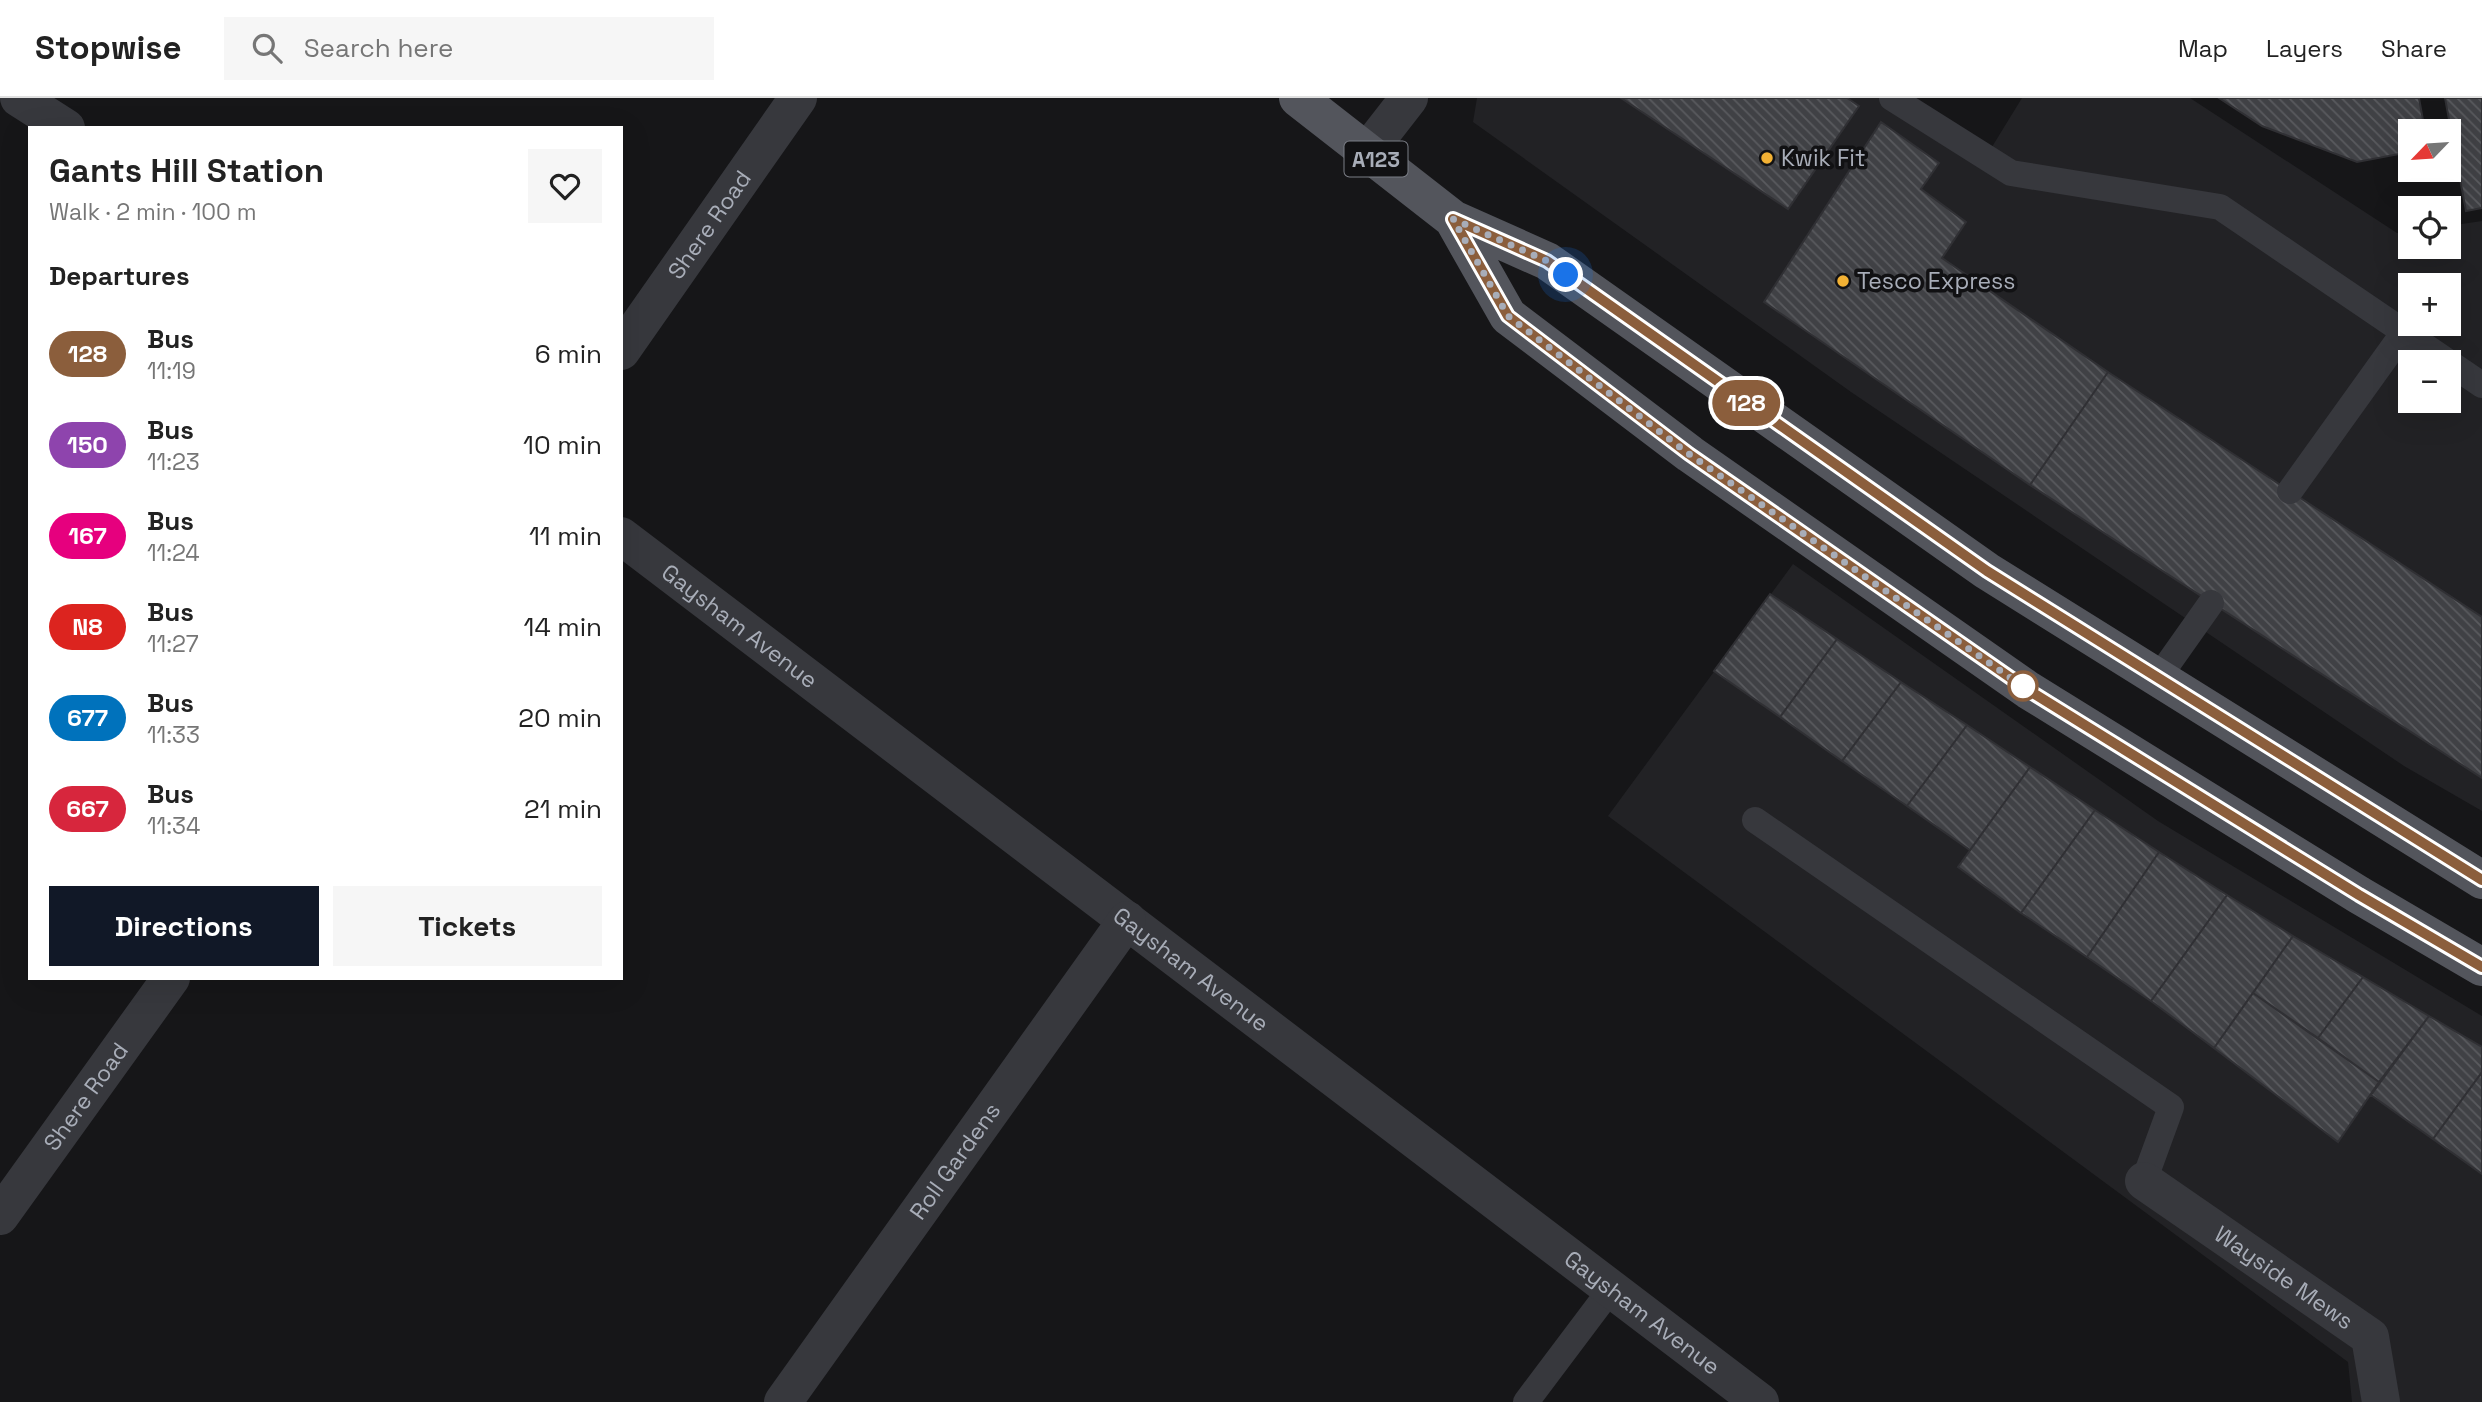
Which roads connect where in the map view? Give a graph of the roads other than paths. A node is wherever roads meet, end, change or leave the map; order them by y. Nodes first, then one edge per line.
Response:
1 (19, 98) edge
2 (798, 98) edge
3 (1298, 98) edge
4 (1409, 98) edge
5 (1892, 98) edge
6 (63, 126) edge
7 (1367, 152) junction
8 (1453, 219) junction
9 (2398, 328) edge
10 (2401, 336) edge
11 (2410, 336) edge
12 (623, 348) edge
13 (2482, 385) edge
14 (2290, 491) dead end
15 (623, 538) edge
16 (2211, 603) dead end
17 (2158, 678) junction
18 (1755, 820) dead end
19 (2482, 880) edge
20 (1127, 920) junction
21 (2482, 967) edge
22 (171, 980) edge
23 (2144, 1181) joint
24 (0, 1216) edge
25 (1611, 1289) junction
26 (783, 1402) edge
27 (1526, 1402) edge
28 (1760, 1402) edge
29 (2381, 1402) edge

1 - 6 street
2 - 12 street, Shere Road
3 - 7 main road, A123
4 - 7 street
5 - 9 lane
7 - 8 main road, A123
8 - 17 main road, A123
8 - 21 main road, A123
10 - 14 lane
11 - 13 lane
15 - 20 street, Gaysham Avenue
16 - 17 lane
17 - 19 main road, A123
18 - 23 lane
20 - 25 street, Gaysham Avenue
20 - 26 street, Roll Gardens
22 - 24 street, Shere Road
23 - 29 street, Wayside Mews
25 - 27 lane
25 - 28 street, Gaysham Avenue

